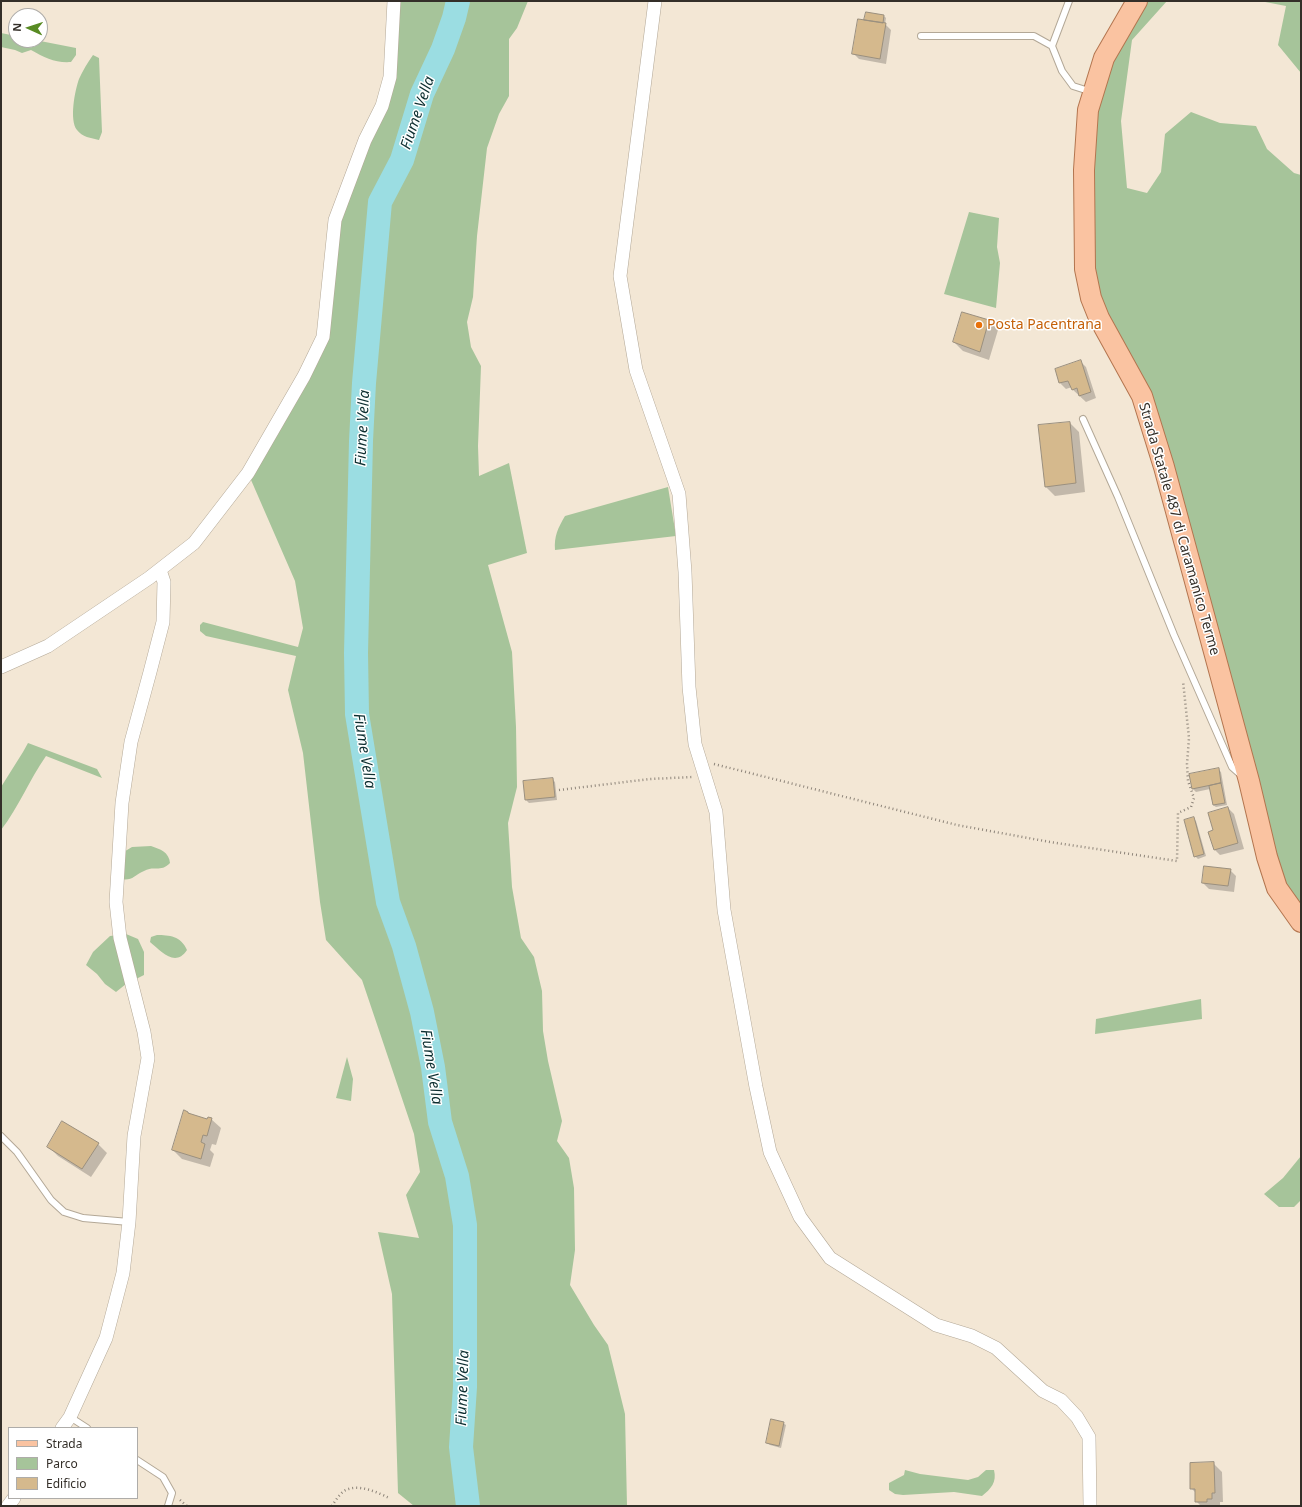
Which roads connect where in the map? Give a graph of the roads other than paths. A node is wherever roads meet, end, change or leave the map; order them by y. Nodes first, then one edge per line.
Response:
1 (394, 1) edge
2 (655, 1) edge
3 (1069, 1) edge
4 (1138, 1) edge
5 (921, 36) dead end
6 (1052, 46) junction
7 (1094, 92) junction
8 (1083, 419) dead end
9 (160, 570) junction
10 (1, 667) edge
11 (1249, 781) junction
12 (1301, 922) edge
13 (1, 1136) edge
14 (129, 1222) junction
15 (66, 1423) edge
16 (83, 1427) edge
17 (138, 1461) edge
18 (168, 1506) edge
19 (1090, 1506) edge

1 - 9 street
2 - 19 street
3 - 6 lane
4 - 7 main road, Strada Statale 487 di Caramanico Terme
5 - 6 lane
6 - 7 lane
7 - 11 main road, Strada Statale 487 di Caramanico Terme
8 - 11 lane
9 - 10 street
9 - 14 street
11 - 12 main road, Strada Statale 487 di Caramanico Terme
13 - 14 lane
14 - 15 street
15 - 16 lane
17 - 18 lane

